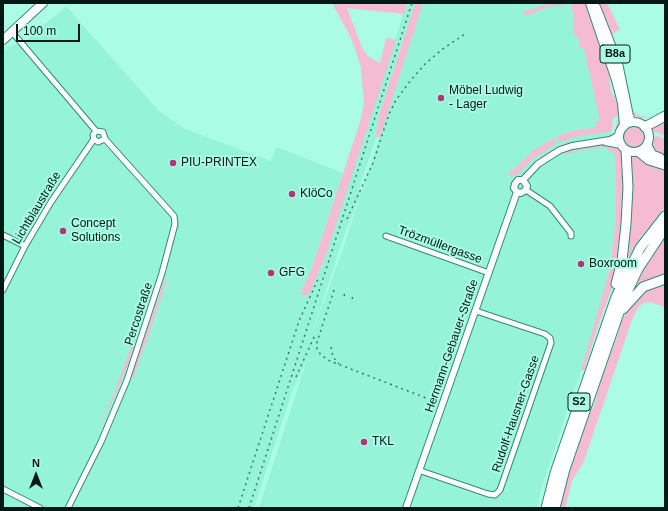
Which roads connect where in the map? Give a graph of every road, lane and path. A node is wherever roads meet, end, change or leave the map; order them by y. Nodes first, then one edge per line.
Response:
1 (43, 3) edge
2 (590, 3) edge
3 (595, 3) edge
4 (12, 32) junction
5 (3, 40) edge
6 (665, 116) edge
7 (632, 122) junction
8 (624, 126) junction
9 (645, 127) junction
10 (96, 131) junction
11 (619, 135) junction
12 (94, 139) junction
13 (105, 139) junction
14 (602, 142) junction
15 (647, 146) junction
16 (623, 148) junction
17 (639, 152) junction
18 (665, 159) edge
19 (665, 165) edge
20 (523, 180) junction
21 (526, 190) junction
22 (517, 192) junction
23 (665, 216) edge
24 (665, 228) edge
25 (3, 235) edge
26 (386, 236) dead end
27 (571, 236) dead end
28 (25, 246) junction
29 (488, 273) junction
30 (665, 279) edge
31 (3, 290) edge
32 (616, 297) junction
33 (476, 311) junction
34 (618, 315) junction
35 (420, 471) junction
36 (3, 489) edge
37 (40, 508) edge
38 (68, 508) edge
39 (406, 508) edge
40 (546, 508) edge
41 (555, 508) edge

1 - 4 main road
2 - 8 main road, B8a
3 - 7 main road, B8a
4 - 5 main road
4 - 10 street
6 - 9 highway
7 - 8 main road
7 - 9 main road
8 - 11 main road
9 - 15 main road
10 - 12 street
10 - 13 street
11 - 14 street, Hermann-Gebauer-Straße
11 - 16 main road
12 - 13 street
12 - 28 street, Lichtblaustraße
13 - 38 street, Percostraße
14 - 16 street, Hermann-Gebauer-Straße
14 - 20 street, Hermann-Gebauer-Straße
15 - 17 main road
15 - 18 highway
16 - 17 main road
16 - 32 highway
17 - 19 highway
20 - 21 street
20 - 22 street, Hermann-Gebauer-Straße
21 - 22 street
21 - 27 street
22 - 29 street, Hermann-Gebauer-Straße
23 - 32 highway, S2
24 - 34 highway, S2
25 - 28 street
26 - 29 street, Trözmüllergasse
28 - 31 street, Lichtblaustraße
29 - 33 street, Hermann-Gebauer-Straße
30 - 34 highway
32 - 40 highway, S2
33 - 35 street, Hermann-Gebauer-Straße
33 - 35 street, Rudolf-Hausner-Gasse
34 - 41 highway, S2
35 - 39 street, Hermann-Gebauer-Straße
36 - 37 street

